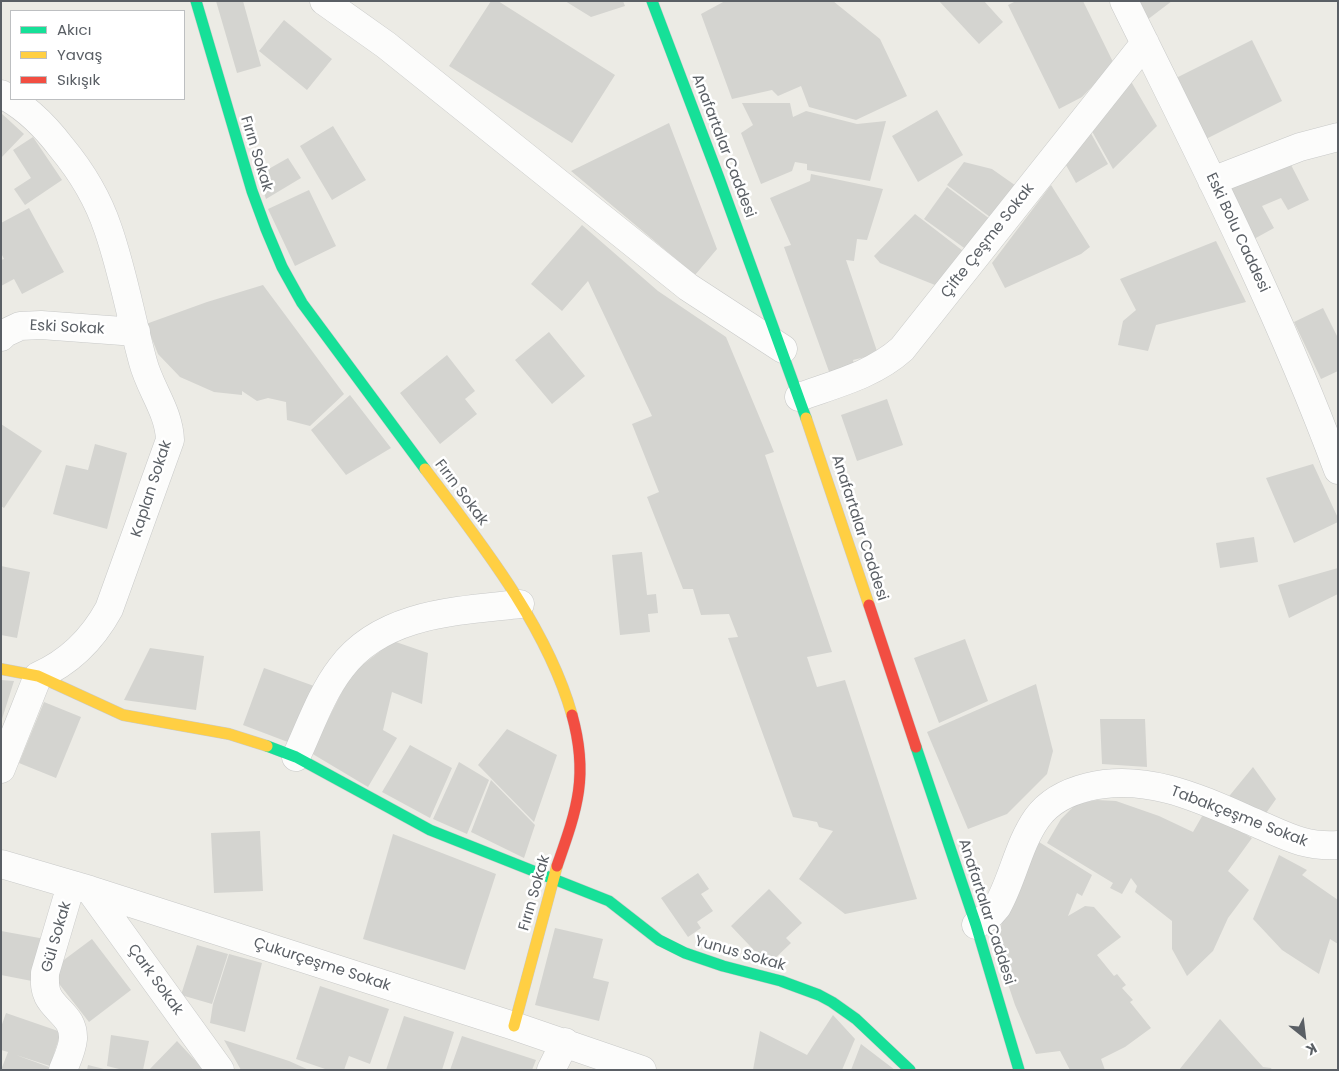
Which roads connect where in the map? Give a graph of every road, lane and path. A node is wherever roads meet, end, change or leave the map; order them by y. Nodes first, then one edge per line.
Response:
1 (196, 1) edge
2 (324, 1) edge
3 (1124, 1) edge
4 (656, 3) edge
5 (1145, 43) junction
6 (1, 94) edge
7 (1338, 137) edge
8 (1212, 181) junction
9 (136, 332) junction
10 (1, 337) edge
11 (783, 349) junction
12 (800, 397) junction
13 (1338, 470) edge
14 (520, 604) junction
15 (1, 669) edge
16 (38, 676) junction
17 (296, 757) junction
18 (1, 770) edge
19 (1338, 845) edge
20 (1, 864) edge
21 (553, 880) junction
22 (81, 888) junction
23 (976, 925) junction
24 (514, 1026) junction
25 (564, 1042) junction
26 (63, 1070) edge
27 (220, 1070) edge
28 (551, 1070) edge
29 (642, 1070) edge
30 (910, 1070) edge
31 (1019, 1070) edge

1 - 14 street, Fırın Sokak
2 - 11 street
3 - 5 street, Eski Bolu Caddesi
4 - 11 street, Anafartalar Caddesi
5 - 8 street, Eski Bolu Caddesi
5 - 12 street, Çifte Çeşme Sokak
6 - 9 street, Kaplan Sokak
7 - 8 street
8 - 13 street, Eski Bolu Caddesi
9 - 10 street, Eski Sokak
9 - 16 street, Kaplan Sokak
11 - 12 street, Anafartalar Caddesi
12 - 23 street, Anafartalar Caddesi
14 - 17 street
14 - 21 street, Fırın Sokak
15 - 16 street, Yunus Sokak
16 - 17 street, Yunus Sokak
16 - 18 street
17 - 21 street, Yunus Sokak
19 - 23 street, Tabakçeşme Sokak
20 - 22 street, Çukurçeşme Sokak
21 - 24 street, Fırın Sokak
21 - 30 street, Yunus Sokak
22 - 24 street, Çukurçeşme Sokak
22 - 26 street, Gül Sokak
22 - 27 street, Çark Sokak
23 - 31 street, Anafartalar Caddesi
24 - 25 street, Çukurçeşme Sokak
25 - 28 street
25 - 29 street, Çukurçeşme Sokak

